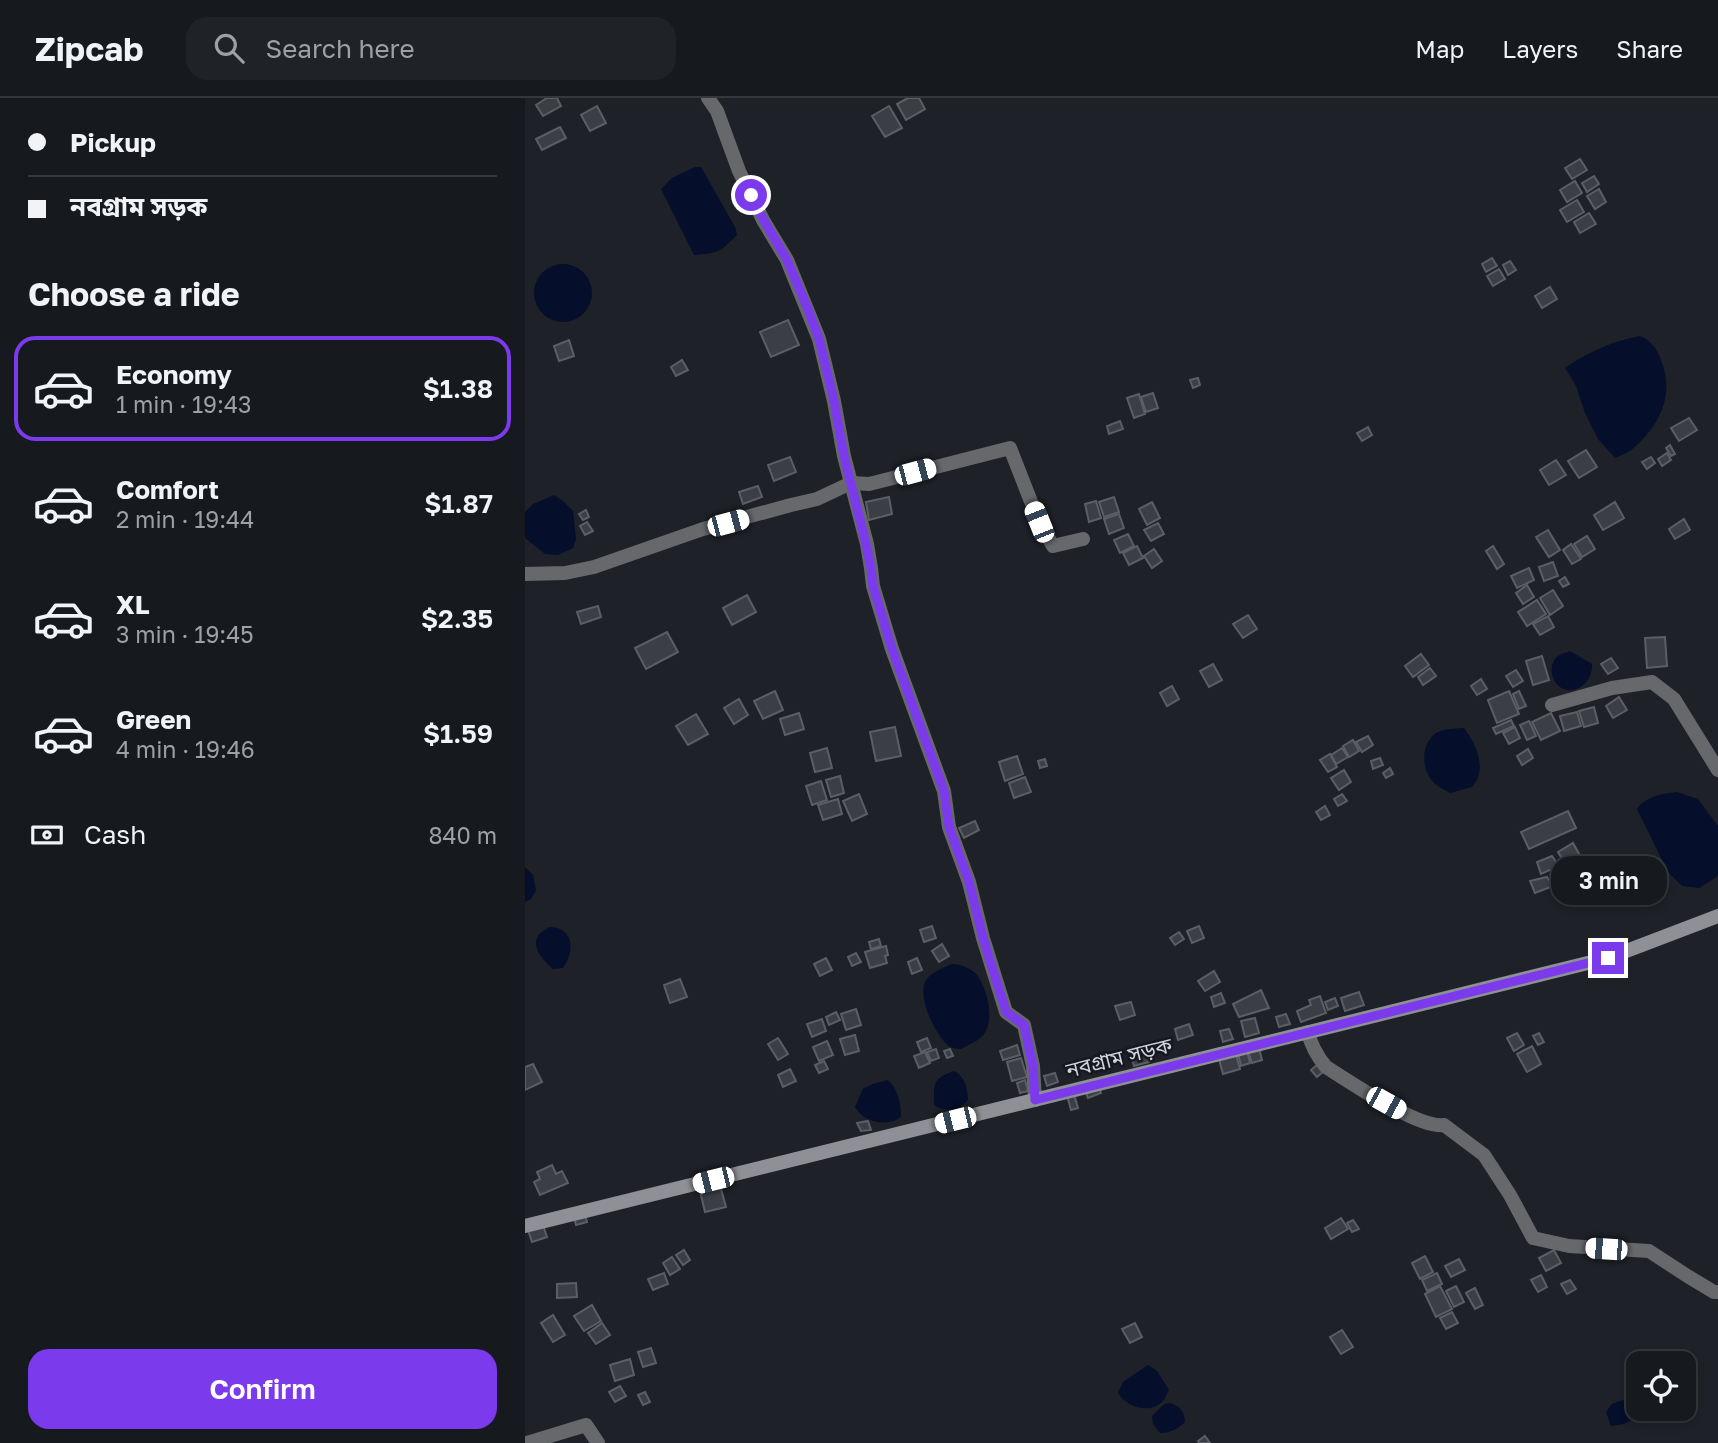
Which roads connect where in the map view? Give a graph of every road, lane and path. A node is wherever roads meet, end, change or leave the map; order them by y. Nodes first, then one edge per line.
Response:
1 (708, 98) edge
2 (851, 483) junction
3 (1083, 538) dead end
4 (525, 574) edge
5 (1552, 705) dead end
6 (1718, 770) edge
7 (1718, 916) edge
8 (1308, 1032) junction
9 (1035, 1100) junction
10 (525, 1226) edge
11 (1718, 1292) edge
12 (527, 1443) edge
13 (598, 1443) edge

1 - 2 street
2 - 3 street
2 - 4 street
2 - 9 street
5 - 6 street
7 - 8 main road, নবগ্রাম সড়ক
8 - 9 main road, নবগ্রাম সড়ক
8 - 11 street
9 - 10 main road, নবগ্রাম সড়ক
12 - 13 street

